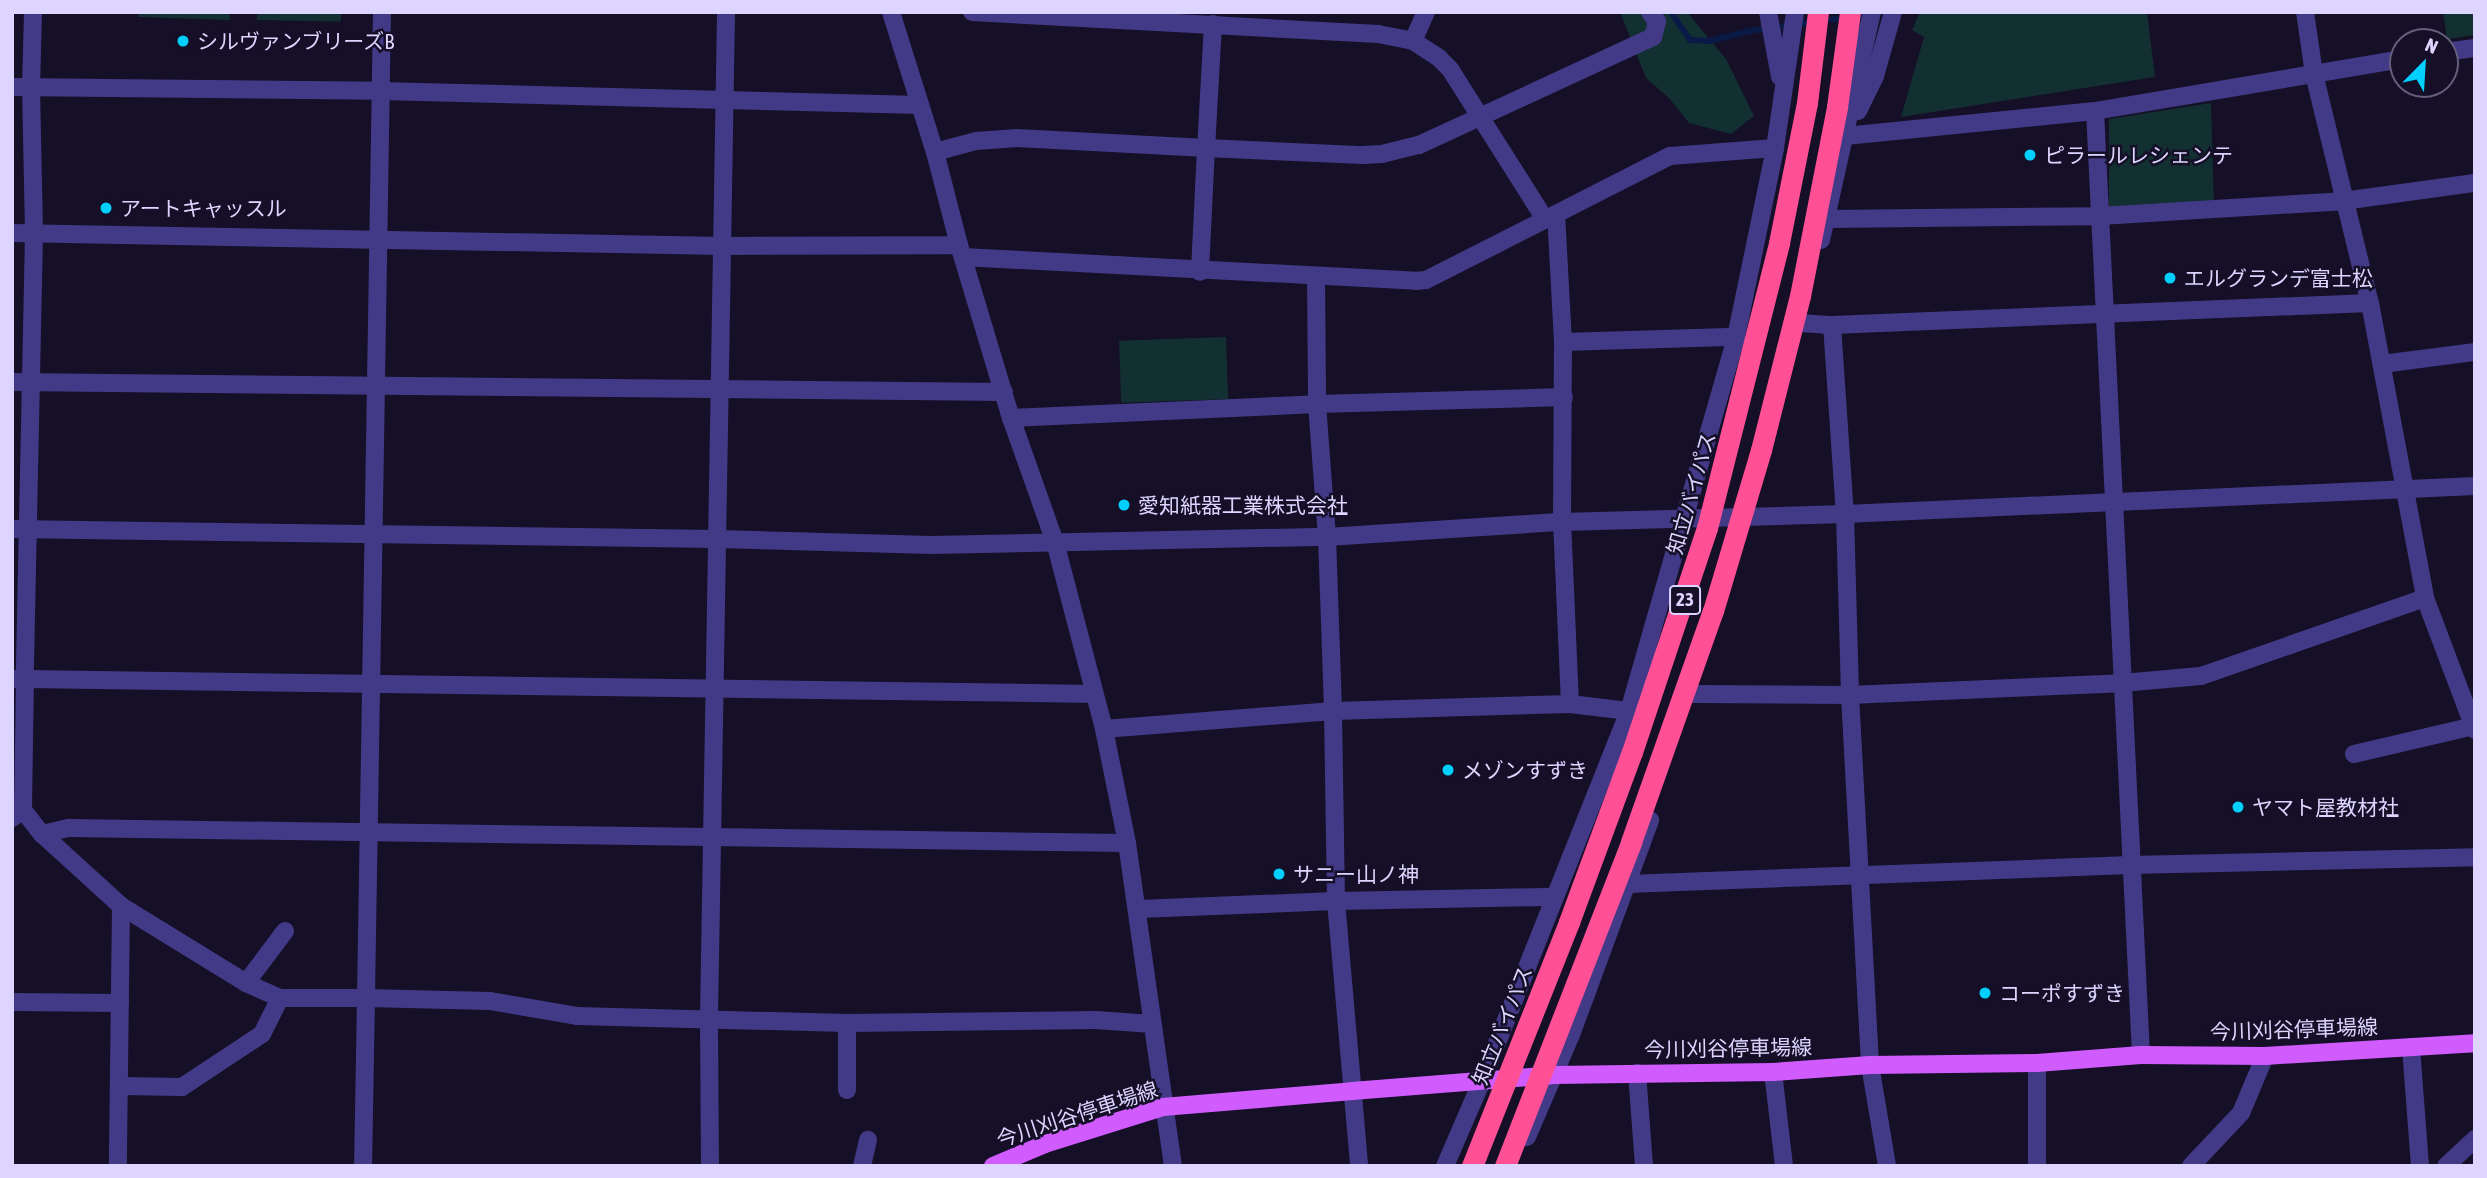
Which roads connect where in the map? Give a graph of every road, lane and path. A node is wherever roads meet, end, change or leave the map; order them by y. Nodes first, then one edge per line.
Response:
1 (33, 12) edge
2 (382, 12) edge
3 (726, 12) edge
4 (972, 12) edge
5 (1426, 12) edge
6 (1650, 12) edge
7 (1768, 12) edge
8 (1795, 12) edge
9 (1818, 12) edge
10 (1850, 12) edge
11 (1872, 12) edge
12 (1893, 12) edge
13 (2305, 12) edge
14 (894, 13) edge
15 (1213, 24) junction
16 (1413, 41) junction
17 (2389, 61) edge
18 (2314, 74) junction
19 (21, 88) edge
20 (381, 91) junction
21 (1783, 94) junction
22 (726, 102) junction
23 (920, 105) junction
24 (2095, 111) junction
25 (1481, 118) junction
26 (1845, 136) junction
27 (1206, 148) junction
28 (1775, 148) junction
29 (934, 152) junction
30 (2475, 183) edge
31 (2343, 201) junction
32 (2100, 216) junction
33 (1551, 217) junction
34 (1826, 219) junction
35 (12, 233) edge
36 (34, 234) junction
37 (379, 242) junction
38 (723, 246) junction
39 (961, 251) junction
40 (1200, 272) junction
41 (1316, 277) junction
42 (2370, 303) junction
43 (2103, 314) junction
44 (1801, 323) junction
45 (1832, 325) junction
46 (1736, 337) junction
47 (1563, 342) junction
48 (2475, 352) edge
49 (2382, 363) junction
50 (12, 382) edge
51 (31, 382) junction
52 (377, 383) junction
53 (719, 388) junction
54 (1004, 392) junction
55 (1564, 397) junction
56 (1317, 404) junction
57 (1012, 418) junction
58 (2475, 486) edge
59 (2403, 489) junction
60 (2113, 500) junction
61 (1845, 514) junction
62 (1749, 517) junction
63 (1685, 519) junction
64 (1562, 522) junction
65 (20, 529) edge
66 (373, 533) junction
67 (1327, 537) junction
68 (717, 538) junction
69 (1055, 542) junction
70 (2425, 598) junction
71 (19, 679) edge
72 (2122, 683) junction
73 (370, 684) junction
74 (716, 690) junction
75 (1094, 694) junction
76 (1694, 694) junction
77 (1850, 695) junction
78 (1570, 704) junction
79 (1629, 710) junction
80 (1334, 711) junction
81 (2474, 728) edge
82 (1104, 729) junction
83 (2354, 754) dead end
84 (18, 814) edge
85 (369, 832) junction
86 (42, 834) junction
87 (713, 836) junction
88 (1127, 843) junction
89 (2475, 857) edge
90 (2130, 864) junction
91 (1859, 877) junction
92 (1628, 884) junction
93 (1554, 897) junction
94 (1336, 901) junction
95 (121, 906) junction
96 (1138, 909) junction
97 (285, 931) dead end
98 (246, 983) junction
99 (280, 998) junction
100 (366, 998) junction
101 (12, 1002) edge
102 (120, 1003) junction
103 (709, 1018) junction
104 (847, 1023) junction
105 (1152, 1024) junction
106 (2475, 1043) edge
107 (2411, 1047) junction
108 (2141, 1055) junction
109 (2264, 1056) junction
110 (2037, 1063) junction
111 (1870, 1065) junction
112 (1773, 1072) junction
113 (1637, 1073) junction
114 (1554, 1075) junction
115 (1481, 1083) junction
116 (120, 1086) junction
117 (847, 1090) dead end
118 (1352, 1091) junction
119 (1163, 1107) junction
120 (2475, 1139) edge
121 (868, 1140) dead end
122 (118, 1166) edge
123 (363, 1166) edge
124 (710, 1166) edge
125 (862, 1166) edge
126 (993, 1166) edge
127 (1173, 1166) edge
128 (1359, 1166) edge
129 (1445, 1166) edge
130 (1472, 1166) edge
131 (1505, 1166) edge
132 (1515, 1166) edge
133 (1644, 1166) edge
134 (1784, 1166) edge
135 (1887, 1166) edge
136 (2037, 1166) edge
137 (2191, 1166) edge
138 (2420, 1166) edge
139 (2446, 1166) edge

1 - 19 street
2 - 20 street
3 - 22 street
4 - 15 street
5 - 16 street
6 - 25 street
7 - 21 street
8 - 21 street
9 - 130 highway, 知立バイパス / 23, bridge
10 - 131 highway, 23, bridge
11 - 26 street
12 - 26 street
13 - 18 street
14 - 23 street
15 - 16 street
15 - 27 street
16 - 25 street
17 - 18 street
18 - 24 street
18 - 31 street
19 - 20 street
19 - 36 street
20 - 22 street
20 - 37 street
21 - 28 street
22 - 23 street
22 - 38 street
23 - 29 street
24 - 26 street
24 - 32 street
25 - 27 street
25 - 33 street
26 - 34 street
27 - 29 street
27 - 40 street
28 - 33 street
28 - 46 street
29 - 39 street
30 - 31 street
31 - 32 street
31 - 42 street
32 - 34 street
32 - 43 street
33 - 41 street
33 - 47 street
34 - 44 street
35 - 36 street
36 - 37 street
36 - 51 street
37 - 38 street
37 - 52 street
38 - 39 street
38 - 53 street
39 - 40 street
39 - 54 street
40 - 41 street
41 - 56 street
42 - 43 street
42 - 49 street
43 - 45 street
43 - 60 street
44 - 45 street
44 - 62 street
45 - 61 street
46 - 47 street
46 - 63 street
47 - 55 street
48 - 49 street
49 - 59 street
50 - 51 street
51 - 52 street
51 - 65 street
52 - 53 street
52 - 66 street
53 - 54 street
53 - 68 street
54 - 57 street
55 - 56 street
55 - 64 street
56 - 57 street
56 - 67 street
57 - 69 street
58 - 59 street
59 - 60 street
59 - 70 street
60 - 61 street
60 - 72 street
61 - 62 street
61 - 77 street
62 - 63 street
62 - 76 street
63 - 64 street
63 - 79 street
64 - 67 street
64 - 78 street
65 - 66 street
65 - 71 street
66 - 68 street
66 - 73 street
67 - 69 street
67 - 80 street
68 - 69 street
68 - 74 street
69 - 75 street
70 - 72 street
70 - 81 street
71 - 73 street
71 - 84 street
72 - 77 street
72 - 90 street
73 - 74 street
73 - 85 street
74 - 75 street
74 - 87 street
75 - 82 street
76 - 77 street
76 - 92 street
77 - 91 street
78 - 79 street
78 - 80 street
79 - 93 street
80 - 82 street
80 - 94 street
81 - 83 street
82 - 88 street
84 - 86 street
85 - 86 street
85 - 87 street
85 - 100 street
86 - 95 street
87 - 88 street
87 - 103 street
88 - 96 street
89 - 90 street
90 - 91 street
90 - 108 street
91 - 92 street
91 - 111 street
92 - 114 street
93 - 94 street
93 - 115 street
94 - 96 street
94 - 118 street
95 - 98 street
95 - 102 street
96 - 105 street
97 - 98 street
98 - 99 street
99 - 100 street
99 - 116 street
100 - 103 street
100 - 123 street
101 - 102 street
102 - 116 street
103 - 104 street
103 - 124 street
104 - 105 street
104 - 117 street
105 - 119 street
106 - 107 main road, 今川刈谷停車場線
107 - 109 main road, 今川刈谷停車場線
107 - 138 street
108 - 109 main road, 今川刈谷停車場線
108 - 110 main road, 今川刈谷停車場線
109 - 137 street
110 - 111 main road, 今川刈谷停車場線
110 - 136 street
111 - 112 main road, 今川刈谷停車場線
111 - 135 street
112 - 113 main road, 今川刈谷停車場線
112 - 134 street
113 - 114 main road, 今川刈谷停車場線
113 - 133 street
114 - 115 main road, 今川刈谷停車場線
114 - 132 street
115 - 118 main road, 今川刈谷停車場線
115 - 129 street
116 - 122 street
118 - 119 main road, 今川刈谷停車場線
118 - 128 street
119 - 126 main road, 今川刈谷停車場線
119 - 127 street
120 - 139 street
121 - 125 street

